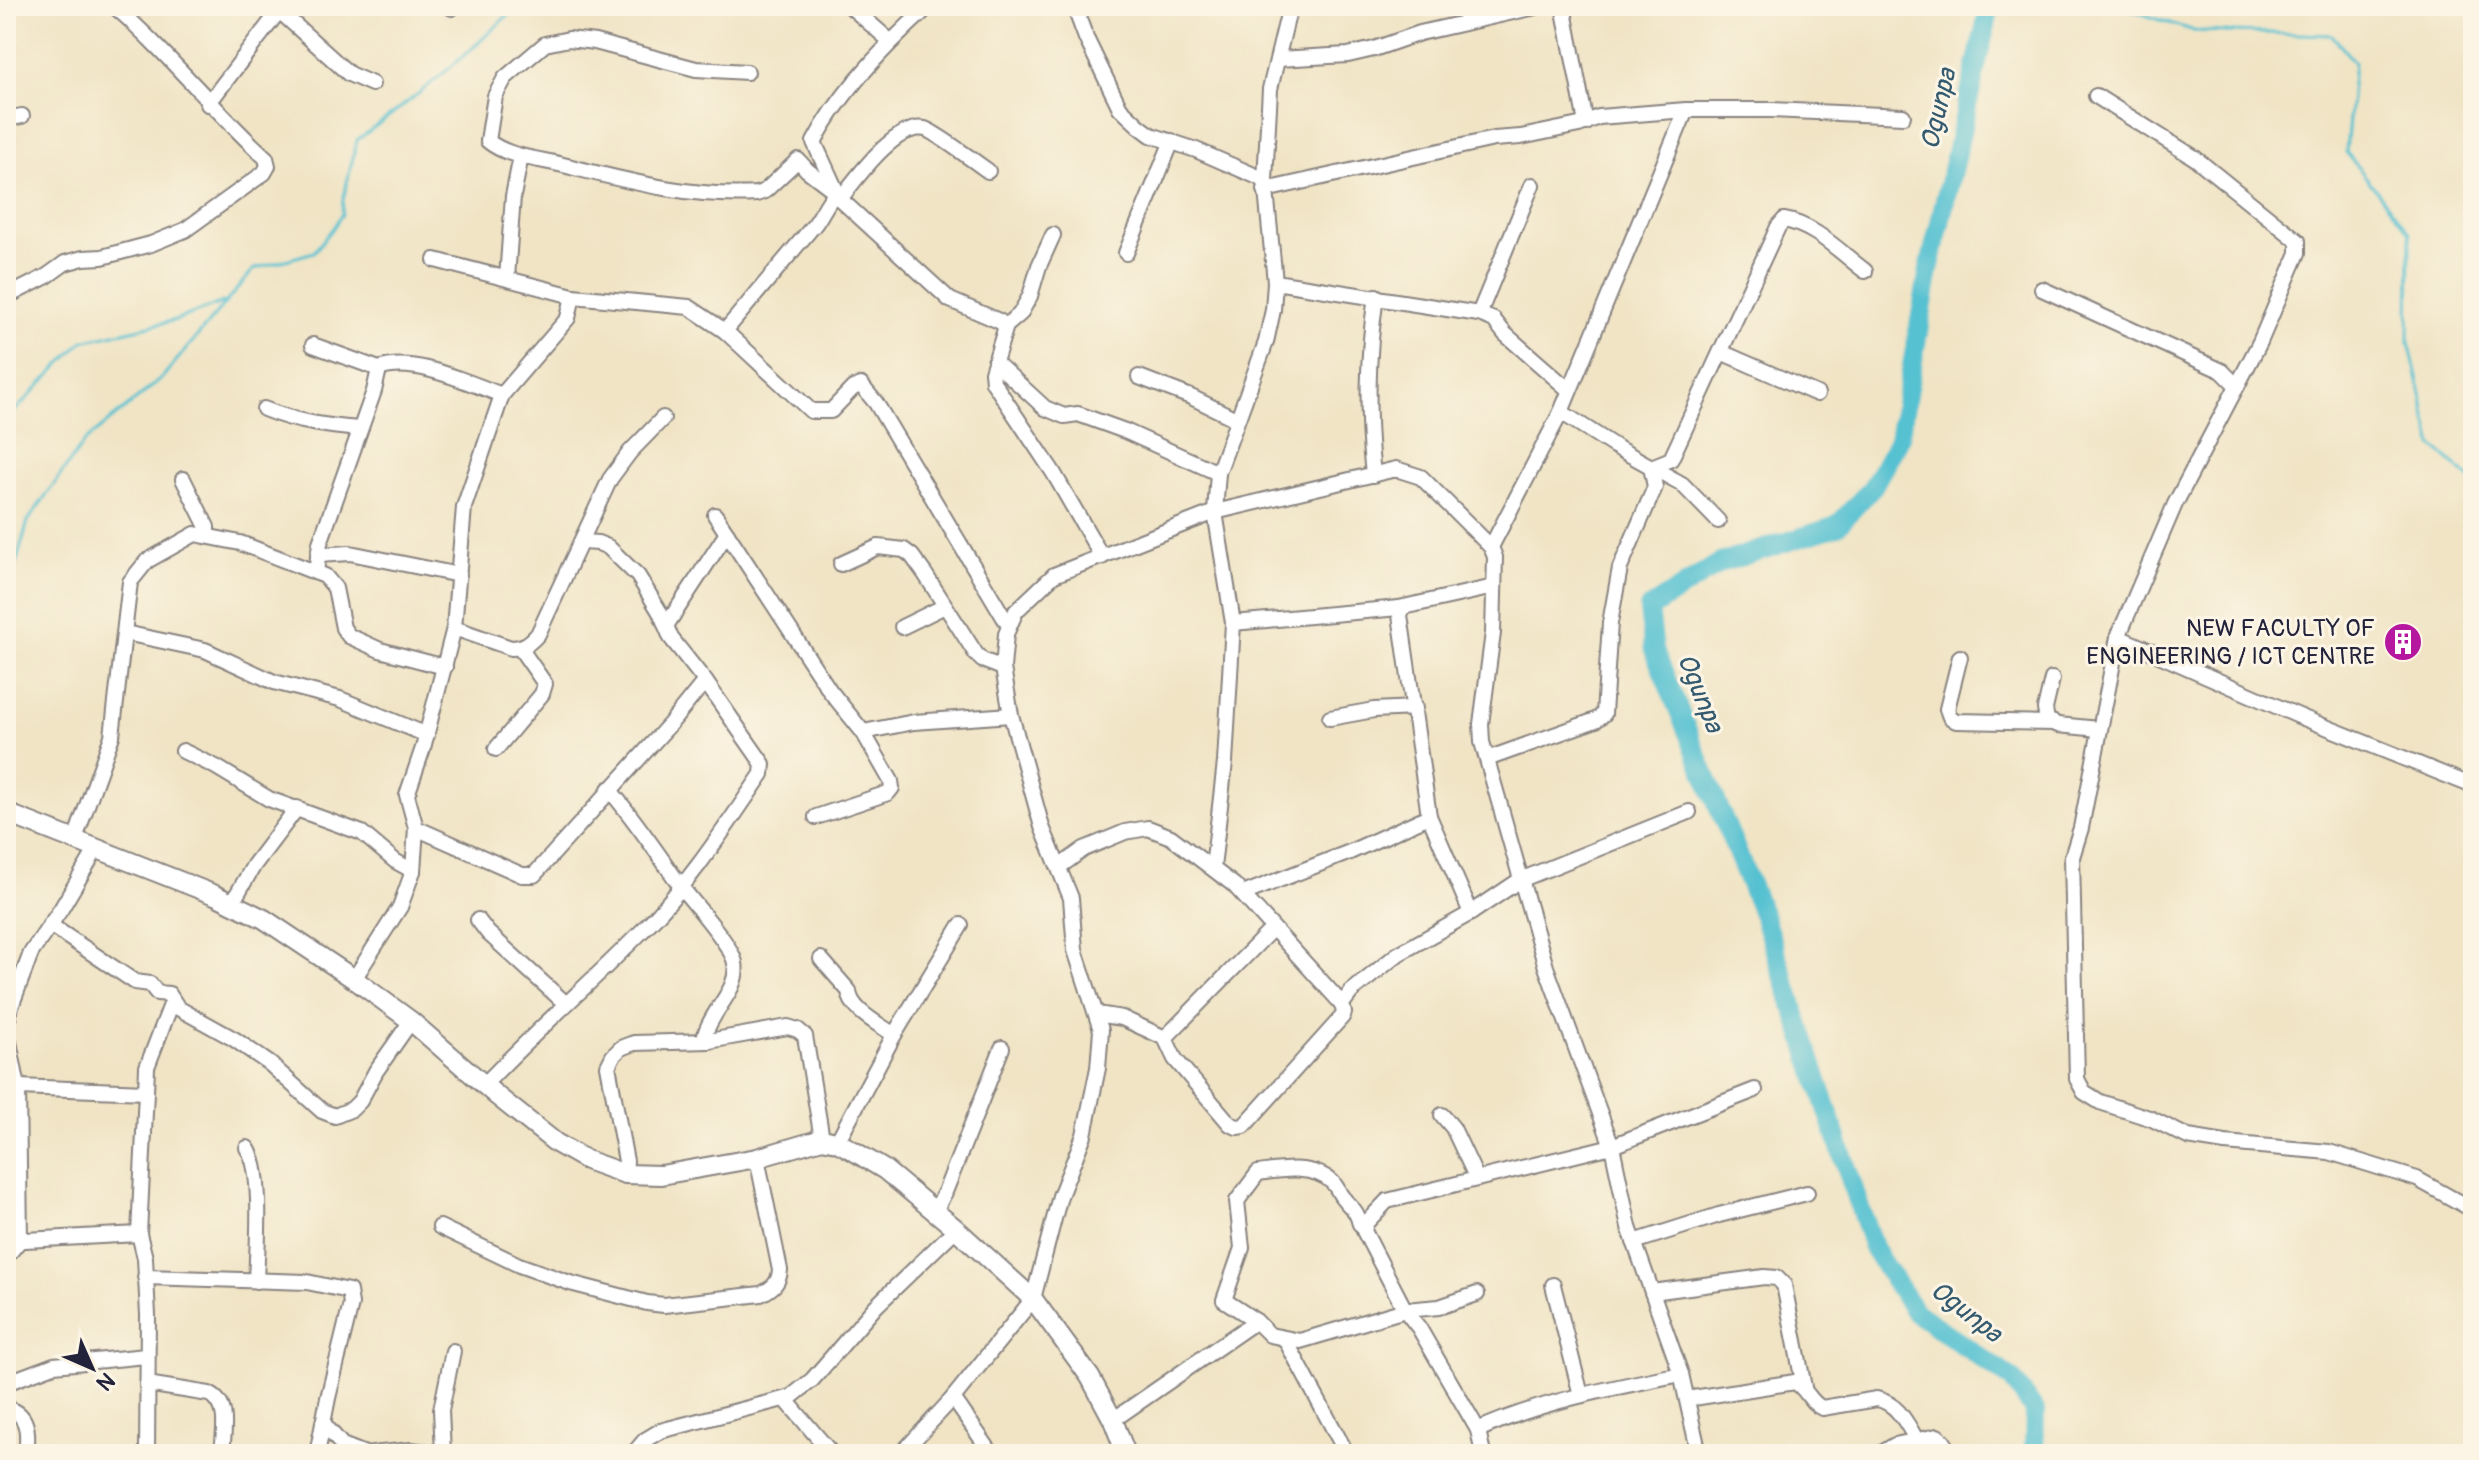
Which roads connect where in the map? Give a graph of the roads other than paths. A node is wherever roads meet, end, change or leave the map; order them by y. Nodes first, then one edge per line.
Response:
1 (114, 6) edge
2 (850, 6) edge
3 (929, 6) edge
4 (1074, 6) edge
5 (1290, 6) edge
6 (1540, 6) edge
7 (1563, 6) edge
8 (275, 7) edge
9 (890, 41) junction
10 (1278, 59) junction
11 (747, 72) dead end
12 (372, 84) dead end
13 (2096, 96) dead end
14 (208, 104) junction
15 (1686, 110) junction
16 (22, 116) dead end
17 (1903, 116) dead end
18 (6, 119) edge
19 (1586, 123) junction
20 (1172, 141) junction
21 (814, 142) junction
22 (521, 156) junction
23 (798, 160) junction
24 (988, 171) dead end
25 (1265, 185) junction
26 (1532, 185) dead end
27 (838, 196) junction
28 (1053, 235) dead end
29 (1126, 253) dead end
30 (435, 260) dead end
31 (1865, 271) dead end
32 (507, 278) junction
33 (1275, 282) junction
34 (2042, 289) dead end
35 (573, 296) junction
36 (1376, 296) junction
37 (6, 297) edge
38 (1479, 314) junction
39 (1006, 326) junction
40 (725, 331) junction
41 (313, 345) dead end
42 (1721, 352) junction
43 (995, 362) junction
44 (379, 369) junction
45 (1139, 377) dead end
46 (2237, 386) junction
47 (1569, 390) junction
48 (1817, 394) dead end
49 (502, 395) junction
50 (264, 409) dead end
51 (1561, 412) junction
52 (663, 418) dead end
53 (1236, 419) junction
54 (359, 429) junction
55 (1651, 467) junction
56 (1218, 473) junction
57 (1373, 475) junction
58 (183, 479) dead end
59 (1215, 512) junction
60 (715, 515) dead end
61 (1718, 521) dead end
62 (727, 533) junction
63 (207, 536) junction
64 (583, 542) junction
65 (1491, 547) junction
66 (318, 555) junction
67 (1102, 557) junction
68 (841, 564) dead end
69 (316, 572) junction
70 (459, 575) junction
71 (1494, 587) junction
72 (945, 606) junction
73 (1399, 608) junction
74 (1233, 623) junction
75 (666, 626) junction
76 (1009, 626) junction
77 (902, 627) dead end
78 (454, 628) junction
79 (125, 633) junction
80 (2118, 637) junction
81 (520, 648) junction
82 (1960, 657) dead end
83 (445, 667) junction
84 (1003, 668) junction
85 (2052, 679) dead end
86 (705, 681) junction
87 (1415, 708) junction
88 (1011, 715) junction
89 (1330, 718) dead end
90 (2053, 723) junction
91 (2099, 729) junction
92 (863, 732) junction
93 (427, 735) junction
94 (496, 749) dead end
95 (183, 751) dead end
96 (1487, 759) junction
97 (2473, 786) edge
98 (609, 789) junction
99 (297, 808) junction
100 (1689, 812) dead end
101 (6, 813) edge
102 (1429, 816) junction
103 (816, 817) dead end
104 (416, 828) junction
105 (75, 839) junction
106 (97, 848) junction
107 (1059, 867) junction
108 (1213, 868) junction
109 (413, 871) junction
110 (1520, 880) junction
111 (681, 887) junction
112 (1243, 894) junction
113 (232, 903) junction
114 (1471, 913) junction
115 (478, 920) dead end
116 (50, 925) junction
117 (961, 925) dead end
118 (1272, 929) junction
119 (821, 959) dead end
120 (354, 979) junction
121 (172, 1002) junction
122 (565, 1003) junction
123 (1342, 1004) junction
124 (1097, 1014) junction
125 (411, 1021) junction
126 (894, 1035) junction
127 (1165, 1038) junction
128 (709, 1041) junction
129 (1002, 1048) dead end
130 (484, 1085) junction
131 (18, 1087) junction
132 (1755, 1090) dead end
133 (146, 1092) junction
134 (1442, 1115) dead end
135 (830, 1141) junction
136 (1612, 1146) junction
137 (247, 1148) dead end
138 (757, 1158) junction
139 (625, 1174) junction
140 (1477, 1179) junction
141 (1807, 1193) dead end
142 (2473, 1210) edge
143 (935, 1211) junction
144 (1366, 1223) junction
145 (440, 1227) dead end
146 (956, 1229) junction
147 (139, 1234) junction
148 (13, 1241) edge
149 (1634, 1242) junction
150 (6, 1257) edge
151 (145, 1277) junction
152 (256, 1281) junction
153 (1553, 1285) dead end
154 (1652, 1292) junction
155 (1477, 1294) dead end
156 (1033, 1299) junction
157 (1405, 1310) junction
158 (1256, 1321) junction
159 (1285, 1339) junction
160 (453, 1351) dead end
161 (146, 1356) junction
162 (1681, 1374) junction
163 (6, 1383) edge
164 (147, 1384) junction
165 (1804, 1387) junction
166 (1581, 1395) junction
167 (953, 1398) junction
168 (785, 1399) junction
169 (1687, 1399) junction
170 (9, 1414) edge
171 (1113, 1420) junction
172 (323, 1423) junction
173 (1478, 1430) junction
174 (1916, 1439) junction
175 (342, 1445) junction
176 (318, 1451) edge
177 (444, 1453) edge
178 (26, 1454) edge
179 (147, 1454) edge
180 (222, 1454) edge
181 (365, 1454) edge
182 (372, 1454) edge
183 (633, 1454) edge
184 (832, 1454) edge
185 (901, 1454) edge
186 (992, 1454) edge
187 (1126, 1454) edge
188 (1347, 1454) edge
189 (1483, 1454) edge
190 (1699, 1454) edge
191 (1880, 1454) edge
192 (1952, 1454) edge

1 - 14 street
2 - 9 street
3 - 9 street
4 - 20 street
5 - 10 street
6 - 10 street
7 - 19 street
8 - 12 street
8 - 14 street
9 - 21 street
10 - 25 street
11 - 22 street
13 - 46 street
14 - 37 street
15 - 17 street
15 - 19 street
15 - 47 street
16 - 18 street
19 - 25 street
20 - 25 street
20 - 29 street
21 - 23 street
21 - 27 street
22 - 23 street
22 - 32 street
23 - 27 street
24 - 27 street
25 - 33 street
26 - 38 street
27 - 39 street
27 - 40 street
28 - 39 street
30 - 32 street
31 - 42 street
32 - 35 street
33 - 36 street
33 - 53 street
34 - 46 street
35 - 40 street
35 - 49 street
36 - 38 street
36 - 57 street
38 - 47 street
39 - 43 street
40 - 76 street
41 - 44 street
42 - 48 street
42 - 55 street
43 - 56 street
43 - 67 street
44 - 49 street
44 - 54 street
45 - 53 street
46 - 80 street
47 - 51 street
49 - 70 street
50 - 54 street
51 - 55 street
51 - 65 street
52 - 64 street
53 - 56 street
54 - 66 street
55 - 61 street
55 - 96 street
56 - 59 street
57 - 59 street
57 - 65 street
58 - 63 street
59 - 67 street
59 - 74 street
60 - 62 street
62 - 75 street
62 - 92 street
63 - 69 street
63 - 79 street
64 - 75 street
64 - 81 street
65 - 71 street
66 - 69 street
66 - 70 street
67 - 76 street
68 - 72 street
69 - 83 street
70 - 78 street
71 - 73 street
71 - 96 street
72 - 77 street
72 - 84 street
73 - 74 street
73 - 87 street
74 - 108 street
75 - 86 street
76 - 84 street
78 - 81 street
78 - 83 street
79 - 93 street
79 - 105 street
80 - 91 street
80 - 97 street
81 - 94 street
82 - 90 street
83 - 93 street
84 - 88 street
85 - 90 street
86 - 98 street
86 - 111 street
87 - 89 street
87 - 102 street
88 - 92 street
88 - 107 street
90 - 91 street
91 - 142 street
92 - 103 street
93 - 104 street
95 - 99 street
96 - 110 street
98 - 104 street
98 - 111 street
99 - 109 street
99 - 113 street
100 - 110 street
101 - 105 street
102 - 112 street
102 - 114 street
104 - 109 street
105 - 106 street
106 - 113 street
106 - 116 street
107 - 108 street
107 - 124 street
108 - 112 street
109 - 120 street
110 - 114 street
110 - 136 street
111 - 122 street
111 - 128 street
112 - 118 street
113 - 120 street
114 - 123 street
115 - 122 street
116 - 121 street
116 - 131 street
117 - 126 street
118 - 123 street
118 - 127 street
119 - 126 street
120 - 125 street
121 - 125 street
121 - 133 street
122 - 130 street
123 - 127 street
124 - 127 street
124 - 156 street
125 - 130 street
126 - 135 street
128 - 135 street
128 - 139 street
129 - 143 street
130 - 139 street
131 - 133 street
131 - 148 street
132 - 136 street
133 - 147 street
134 - 140 street
135 - 138 street
135 - 143 street
136 - 140 street
136 - 149 street
137 - 152 street
138 - 139 street
138 - 145 street
140 - 144 street
141 - 149 street
143 - 146 street
144 - 157 street
144 - 158 street
146 - 156 street
146 - 168 street
147 - 148 street
147 - 151 street
148 - 150 street
149 - 154 street
151 - 152 street
151 - 161 street
152 - 172 street
153 - 166 street
154 - 162 street
154 - 165 street
155 - 157 street
156 - 167 street
156 - 171 street
157 - 159 street
157 - 173 street
158 - 159 street
158 - 171 street
159 - 188 street
160 - 177 street
161 - 163 street
161 - 164 street
162 - 166 street
162 - 169 street
163 - 170 street
164 - 179 street
164 - 180 street
165 - 169 street
165 - 174 street
166 - 173 street
167 - 185 street
167 - 186 street
168 - 183 street
168 - 184 street
169 - 190 street
170 - 178 street
171 - 187 street
172 - 175 street
172 - 176 street
173 - 189 street
174 - 191 street
174 - 192 street
175 - 176 street
175 - 181 street
177 - 182 street

